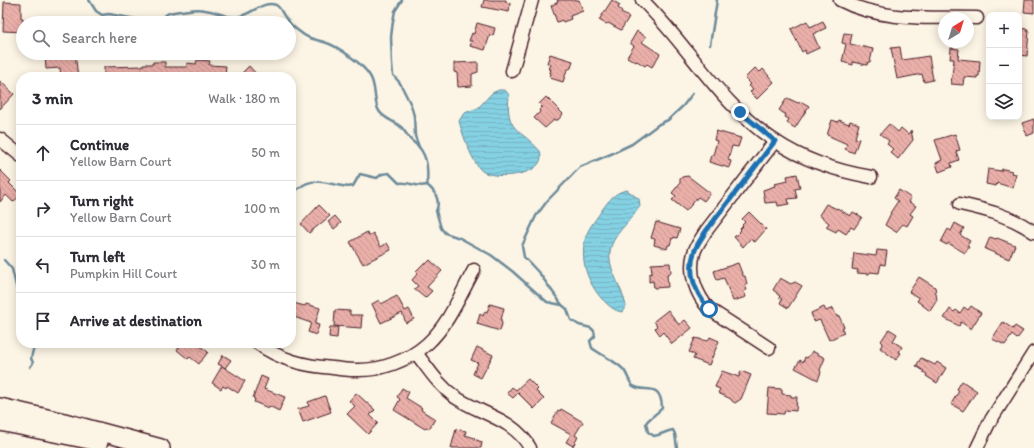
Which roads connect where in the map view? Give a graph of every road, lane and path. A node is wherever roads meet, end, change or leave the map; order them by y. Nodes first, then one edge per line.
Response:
1 (532, 0) edge
2 (642, 0) edge
3 (840, 0) edge
4 (977, 18) dead end
5 (512, 71) dead end
6 (0, 139) edge
7 (775, 141) junction
8 (16, 150) edge
9 (871, 177) dead end
10 (960, 204) dead end
11 (1034, 232) edge
12 (474, 270) dead end
13 (265, 348) edge
14 (769, 348) dead end
15 (1034, 352) edge
16 (416, 353) junction
17 (0, 408) edge
18 (0, 422) edge
19 (129, 448) edge
20 (161, 448) edge
21 (530, 448) edge
22 (977, 448) edge

1 - 5 street
2 - 7 street
3 - 4 street
6 - 8 street
7 - 9 street
7 - 14 street
10 - 11 street
12 - 16 street
13 - 16 street
15 - 22 street
16 - 21 street
17 - 20 highway
18 - 19 highway

